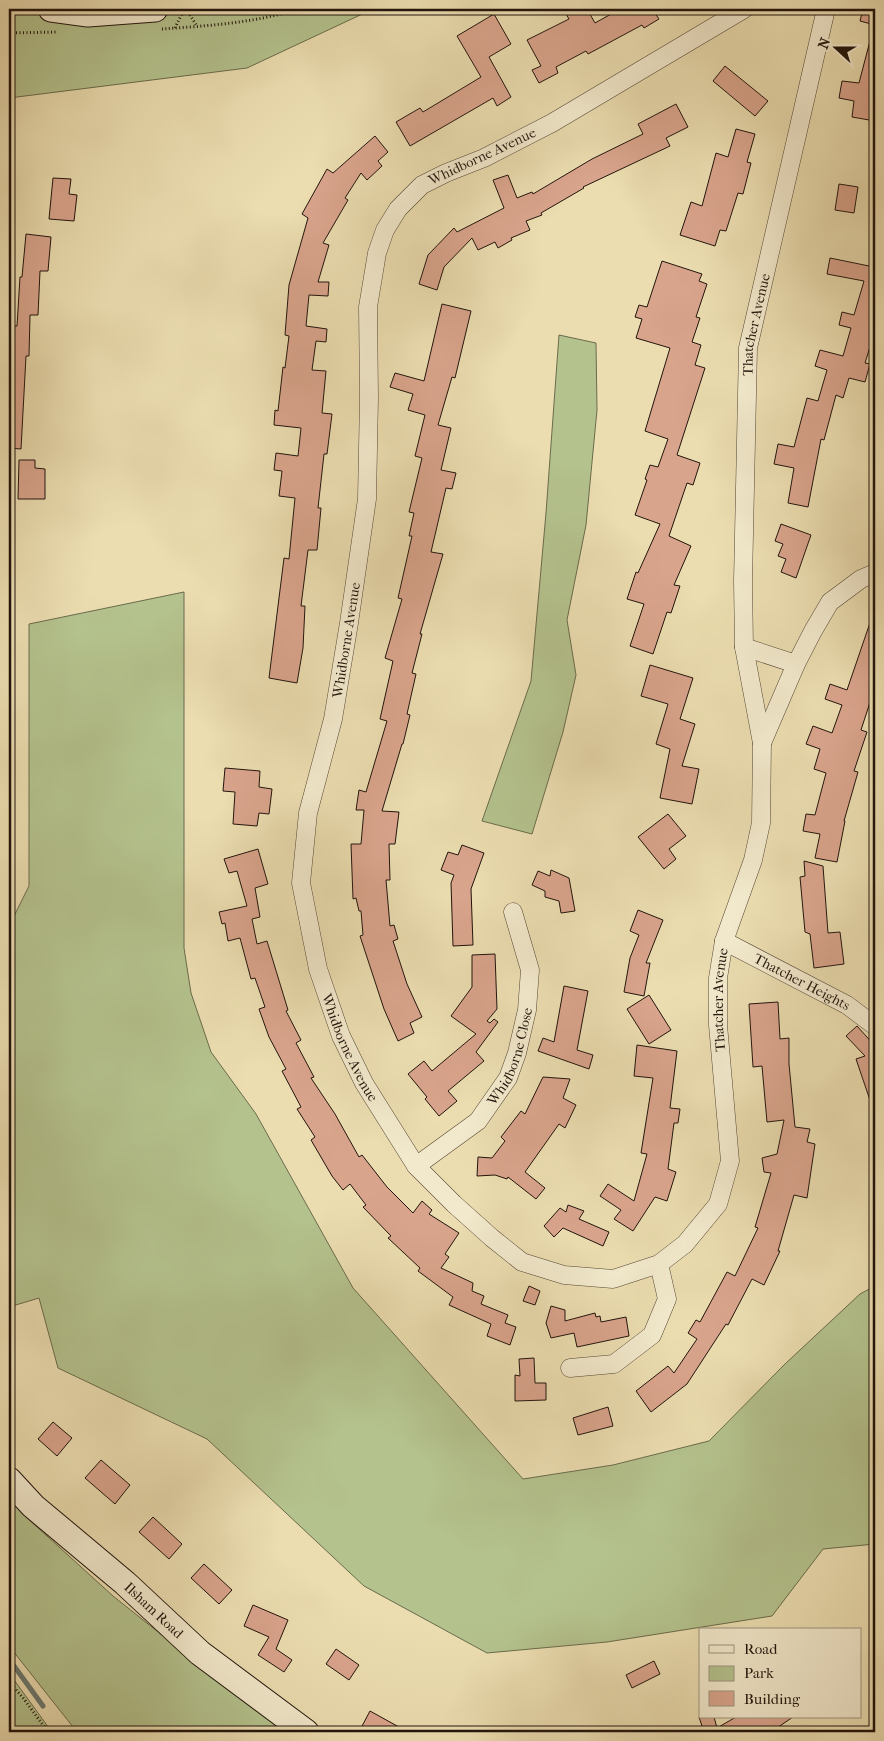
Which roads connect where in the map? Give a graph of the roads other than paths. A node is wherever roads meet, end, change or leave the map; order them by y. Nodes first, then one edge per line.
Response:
1 (51, 9) edge
2 (155, 9) edge
3 (744, 9) edge
4 (826, 9) edge
5 (875, 573) edge
6 (744, 647) junction
7 (796, 664) junction
8 (762, 743) junction
9 (513, 912) dead end
10 (724, 941) junction
11 (875, 1026) edge
12 (416, 1166) junction
13 (659, 1264) junction
14 (570, 1368) dead end
15 (9, 1480) edge
16 (306, 1732) edge

1 - 2 street
3 - 12 street, Whidborne Avenue
4 - 6 street, Thatcher Avenue
5 - 7 street, Thatcher Avenue
6 - 7 street
6 - 8 street, Thatcher Avenue
7 - 8 street, Thatcher Avenue
8 - 10 street, Thatcher Avenue
9 - 12 street, Whidborne Close
10 - 11 street, Thatcher Heights
10 - 13 street, Thatcher Avenue
12 - 13 street, Whidborne Avenue
13 - 14 street
15 - 16 street, Ilsham Road

